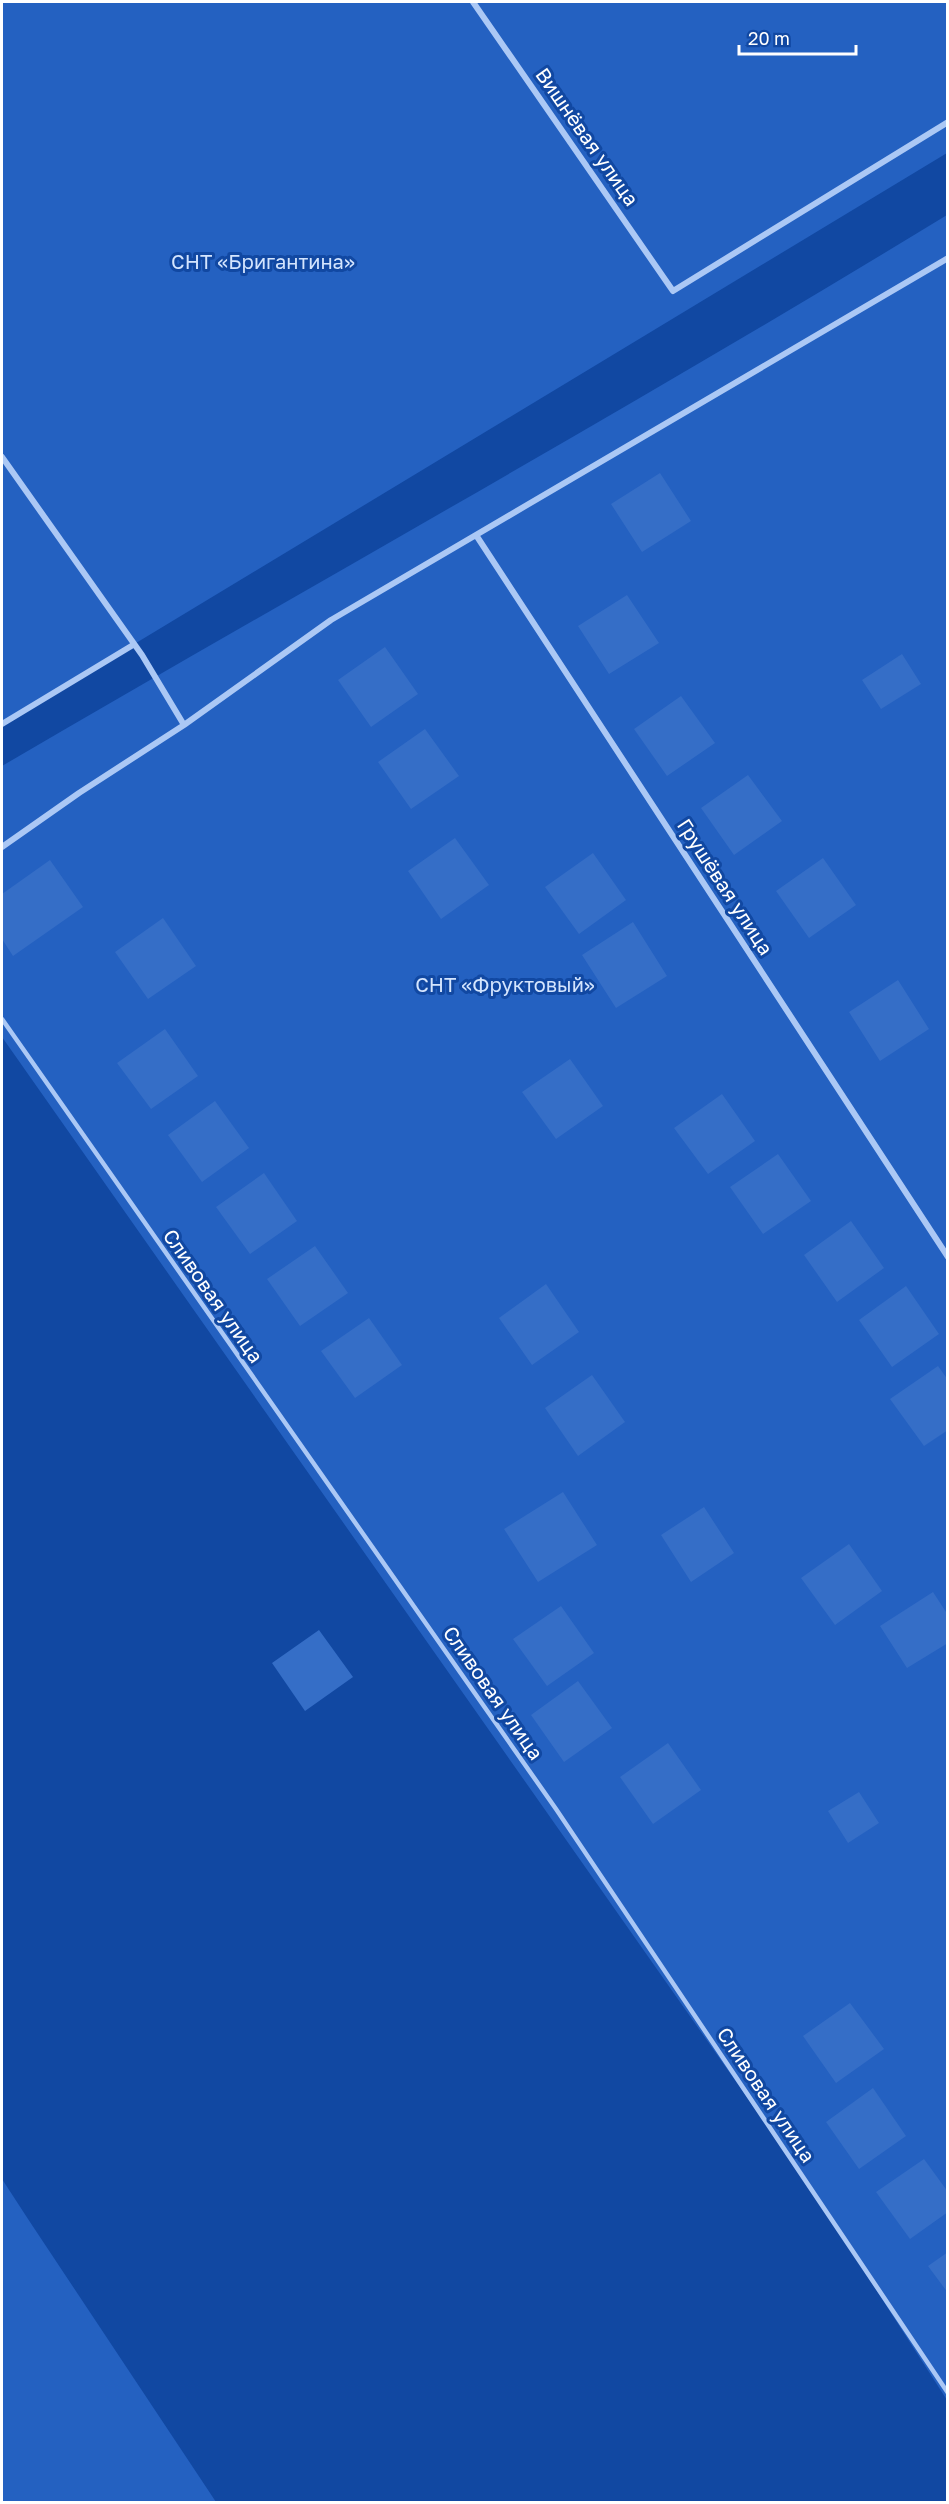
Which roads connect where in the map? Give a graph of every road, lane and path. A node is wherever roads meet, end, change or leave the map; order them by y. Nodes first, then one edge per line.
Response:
1 (473, 2) edge
2 (948, 122) edge
3 (948, 258) edge
4 (2, 457) edge
5 (476, 535) junction
6 (132, 645) junction
7 (2, 723) edge
8 (184, 725) junction
9 (2, 847) edge
10 (2, 1019) edge
11 (948, 1257) edge
12 (948, 2393) edge

1 - 2 street, Вишнёвая улица
3 - 5 street
4 - 6 street
5 - 8 street
5 - 11 street, Грушёвая улица
6 - 7 street
6 - 8 street
8 - 9 street
10 - 12 lane, Сливовая улица

